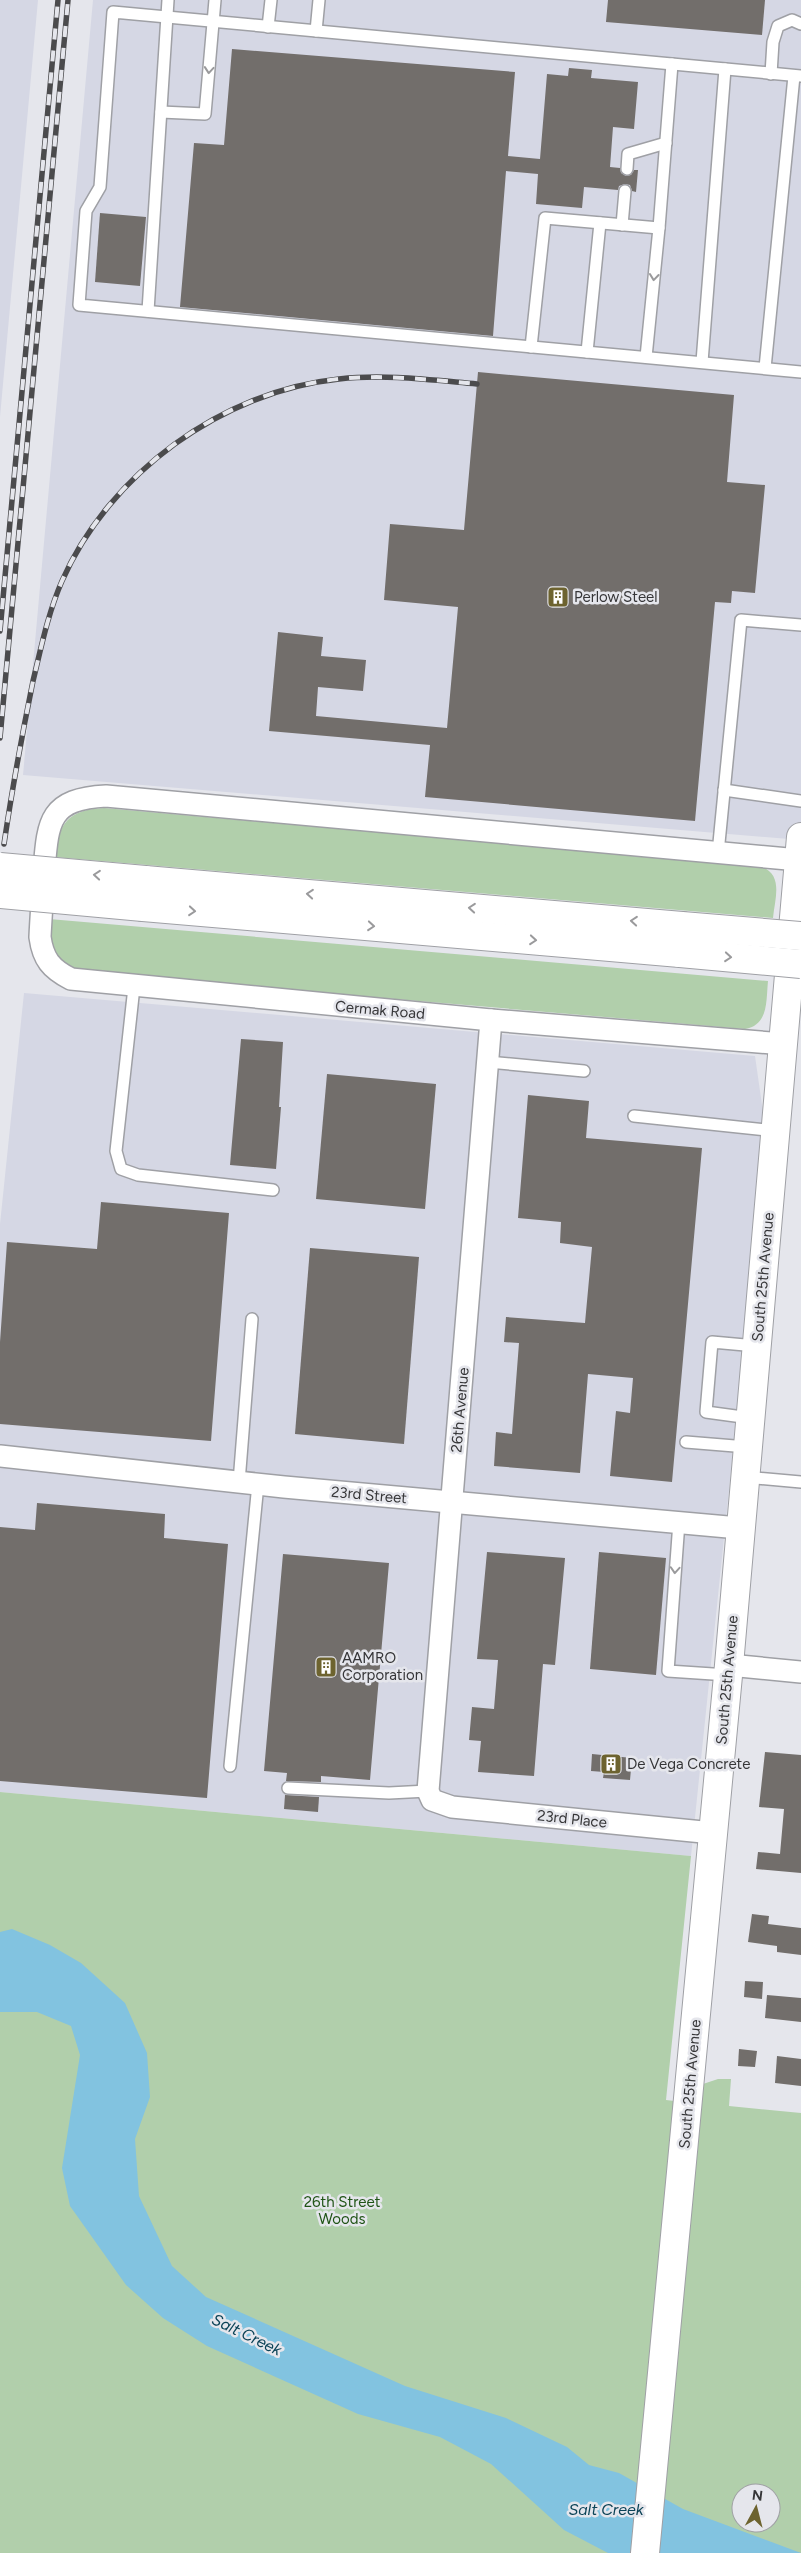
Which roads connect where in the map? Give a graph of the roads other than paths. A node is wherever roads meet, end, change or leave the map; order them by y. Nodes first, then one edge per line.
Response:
1 (115, 0) edge
2 (168, 0) edge
3 (215, 0) edge
4 (270, 0) edge
5 (319, 0) edge
6 (113, 12) junction
7 (167, 18) junction
8 (213, 22) junction
9 (801, 24) edge
10 (268, 27) junction
11 (316, 31) junction
12 (672, 64) junction
13 (725, 69) junction
14 (771, 74) junction
15 (798, 76) edge
16 (161, 112) junction
17 (666, 143) junction
18 (627, 169) dead end
19 (625, 191) dead end
20 (600, 223) junction
21 (622, 225) junction
22 (659, 228) junction
23 (148, 311) junction
24 (531, 347) junction
25 (587, 352) junction
26 (646, 357) junction
27 (702, 362) junction
28 (766, 368) junction
29 (801, 372) edge
30 (801, 625) edge
31 (724, 790) junction
32 (801, 801) edge
33 (718, 853) junction
34 (800, 853) edge
35 (0, 867) edge
36 (0, 894) edge
37 (801, 936) edge
38 (801, 964) edge
39 (134, 987) junction
40 (491, 1020) junction
41 (793, 1045) edge
42 (488, 1062) junction
43 (584, 1071) dead end
44 (634, 1116) dead end
45 (776, 1131) junction
46 (273, 1190) dead end
47 (252, 1319) dead end
48 (756, 1346) junction
49 (750, 1418) junction
50 (686, 1442) dead end
51 (747, 1447) junction
52 (0, 1456) edge
53 (744, 1477) junction
54 (801, 1482) edge
55 (249, 1483) junction
56 (452, 1502) junction
57 (679, 1522) junction
58 (740, 1528) junction
59 (728, 1670) junction
60 (801, 1672) edge
61 (230, 1766) dead end
62 (288, 1788) dead end
63 (430, 1796) junction
64 (713, 1833) junction
65 (645, 2553) edge

1 - 6 lane
2 - 7 lane
3 - 8 lane
4 - 10 lane
5 - 11 lane
6 - 7 lane
6 - 23 lane
7 - 8 lane
7 - 16 lane
8 - 10 lane
8 -> 16 lane
9 - 14 lane
10 - 11 lane
11 - 12 lane
12 - 13 lane
12 - 17 lane
13 - 14 lane
13 - 27 lane
14 - 15 lane
15 - 28 lane
16 - 23 lane
17 - 18 lane
17 - 22 lane
19 - 21 lane
20 - 21 lane
20 - 24 lane
20 - 25 lane
21 - 22 lane
22 -> 26 lane
23 - 24 lane
24 - 25 lane
25 - 26 lane
26 - 27 lane
27 - 28 lane
28 - 29 lane
30 - 31 lane
31 - 32 lane
31 - 33 lane
33 - 34 street, Cermak Road
33 - 39 street, Cermak Road
34 - 41 main road, South 25th Avenue
37 -> 35 main road, bridge
36 -> 38 main road, bridge
39 - 40 street, Cermak Road
39 - 46 lane
40 - 41 street, Cermak Road
40 - 42 street, 26th Avenue
41 - 45 main road, South 25th Avenue
42 - 43 lane
42 - 56 street, 26th Avenue
44 - 45 lane
45 - 48 main road, South 25th Avenue
47 - 55 lane
48 - 49 main road, South 25th Avenue
48 - 49 lane
49 - 51 main road, South 25th Avenue
50 - 51 lane
51 - 53 main road, South 25th Avenue
52 - 55 street, 23rd Street
53 - 54 lane
53 - 58 main road, South 25th Avenue
55 - 56 street, 23rd Street
55 - 61 lane
56 - 57 street, 23rd Street
56 - 63 street, 26th Avenue
57 - 58 street, 23rd Street
57 -> 59 lane
58 - 59 main road, South 25th Avenue
59 - 60 street
59 - 64 main road, South 25th Avenue
62 - 63 lane
63 - 64 street, 23rd Place
64 - 65 main road, South 25th Avenue

